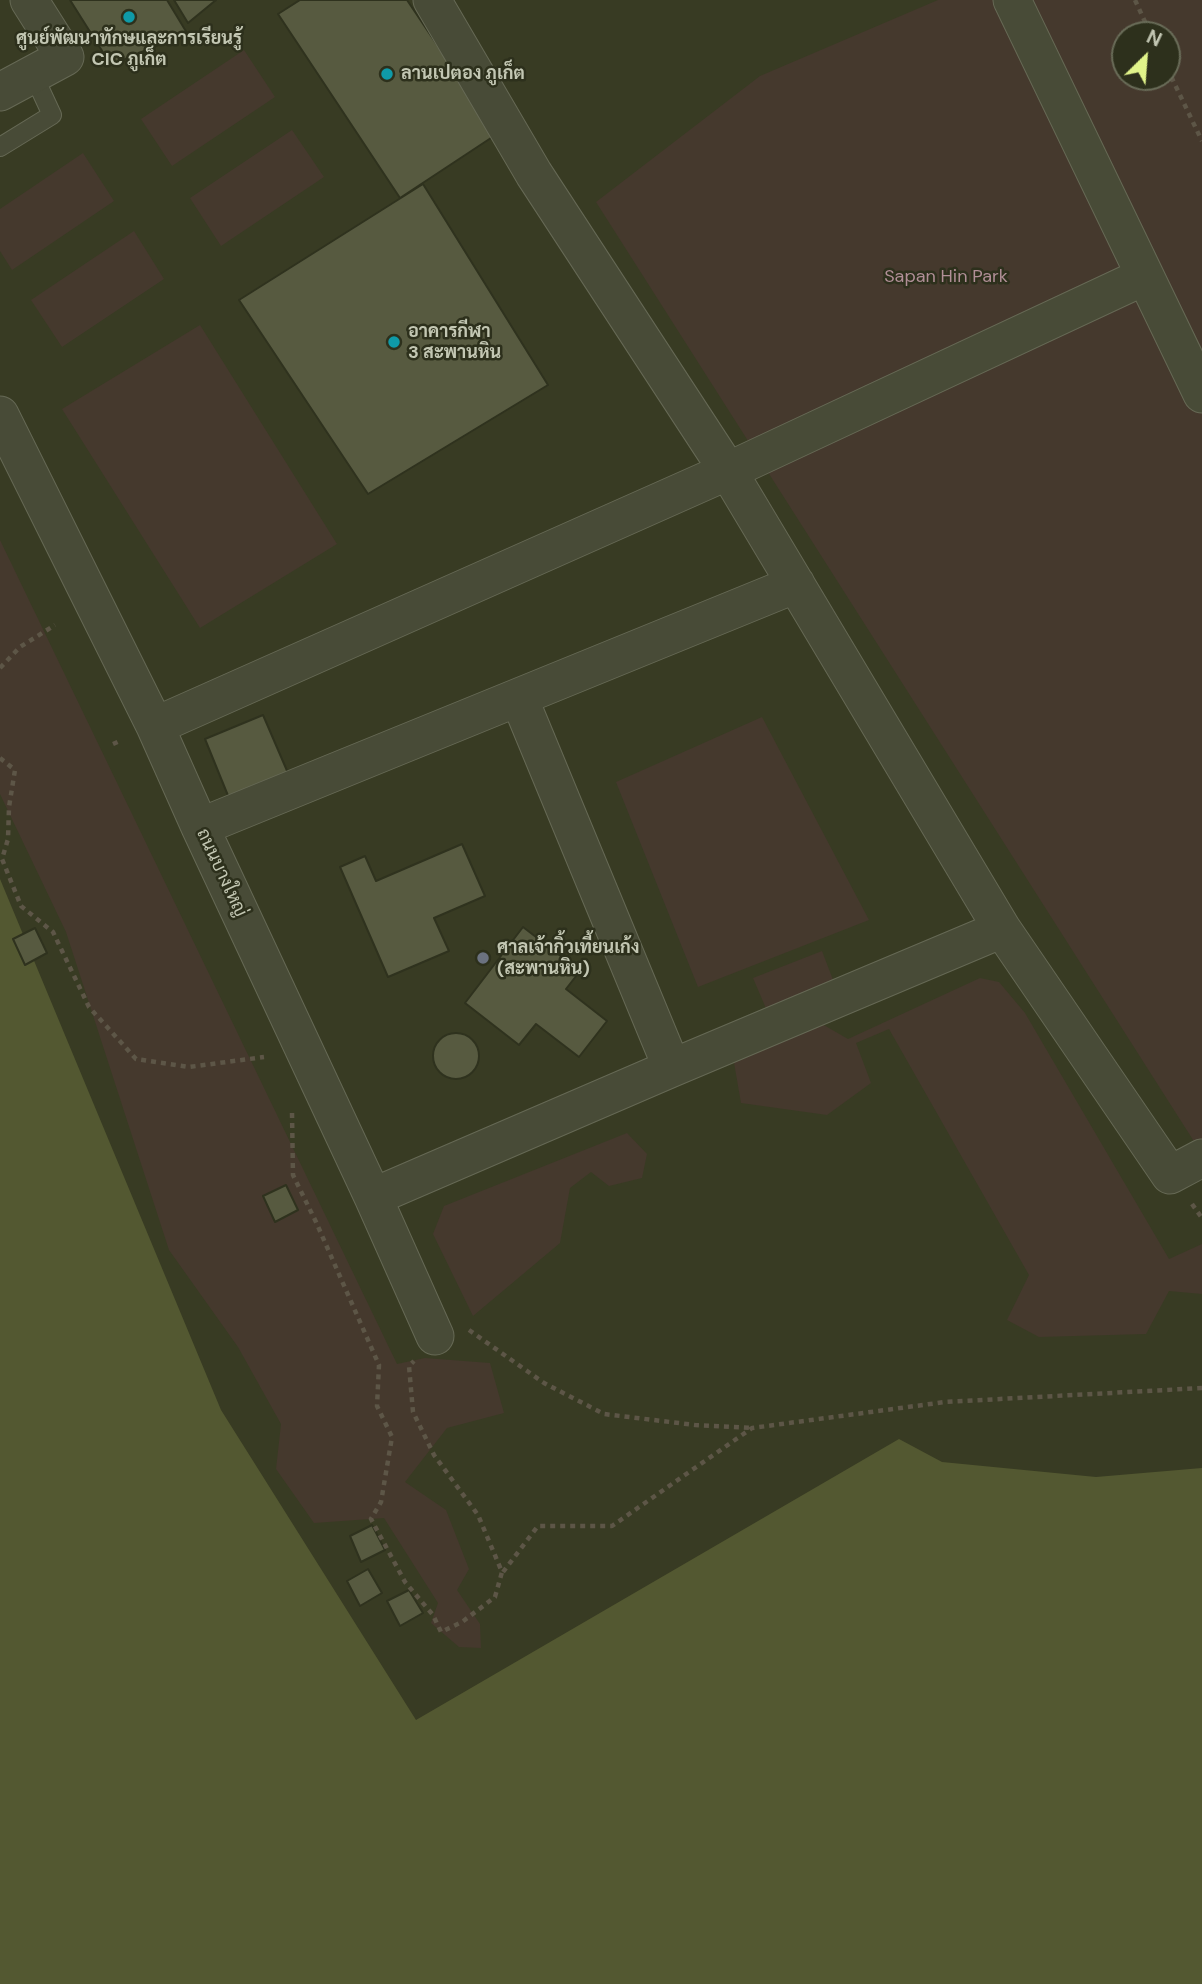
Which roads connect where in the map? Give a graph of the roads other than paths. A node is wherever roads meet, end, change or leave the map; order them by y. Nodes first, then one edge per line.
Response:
1 (29, 0) edge
2 (432, 0) edge
3 (1012, 0) edge
4 (11, 80) edge
5 (0, 146) edge
6 (1145, 276) junction
7 (1202, 394) edge
8 (0, 415) edge
9 (728, 471) junction
10 (796, 584) junction
11 (519, 698) junction
12 (155, 726) junction
13 (200, 827) junction
14 (1002, 929) junction
15 (672, 1068) junction
16 (1202, 1157) edge
17 (373, 1197) junction
18 (447, 1329) road end

1 - 4 street
2 - 9 street
3 - 6 street
4 - 5 lane
6 - 7 street
6 - 9 street
8 - 12 street, ถนนบางใหญ่
9 - 10 street
9 - 12 street
10 - 11 street
10 - 14 street
11 - 13 street
11 - 15 street
12 - 13 street, ถนนบางใหญ่
13 - 17 street, ถนนบางใหญ่
14 - 15 street
14 - 16 street
15 - 17 street
17 - 18 street, ถนนบางใหญ่

